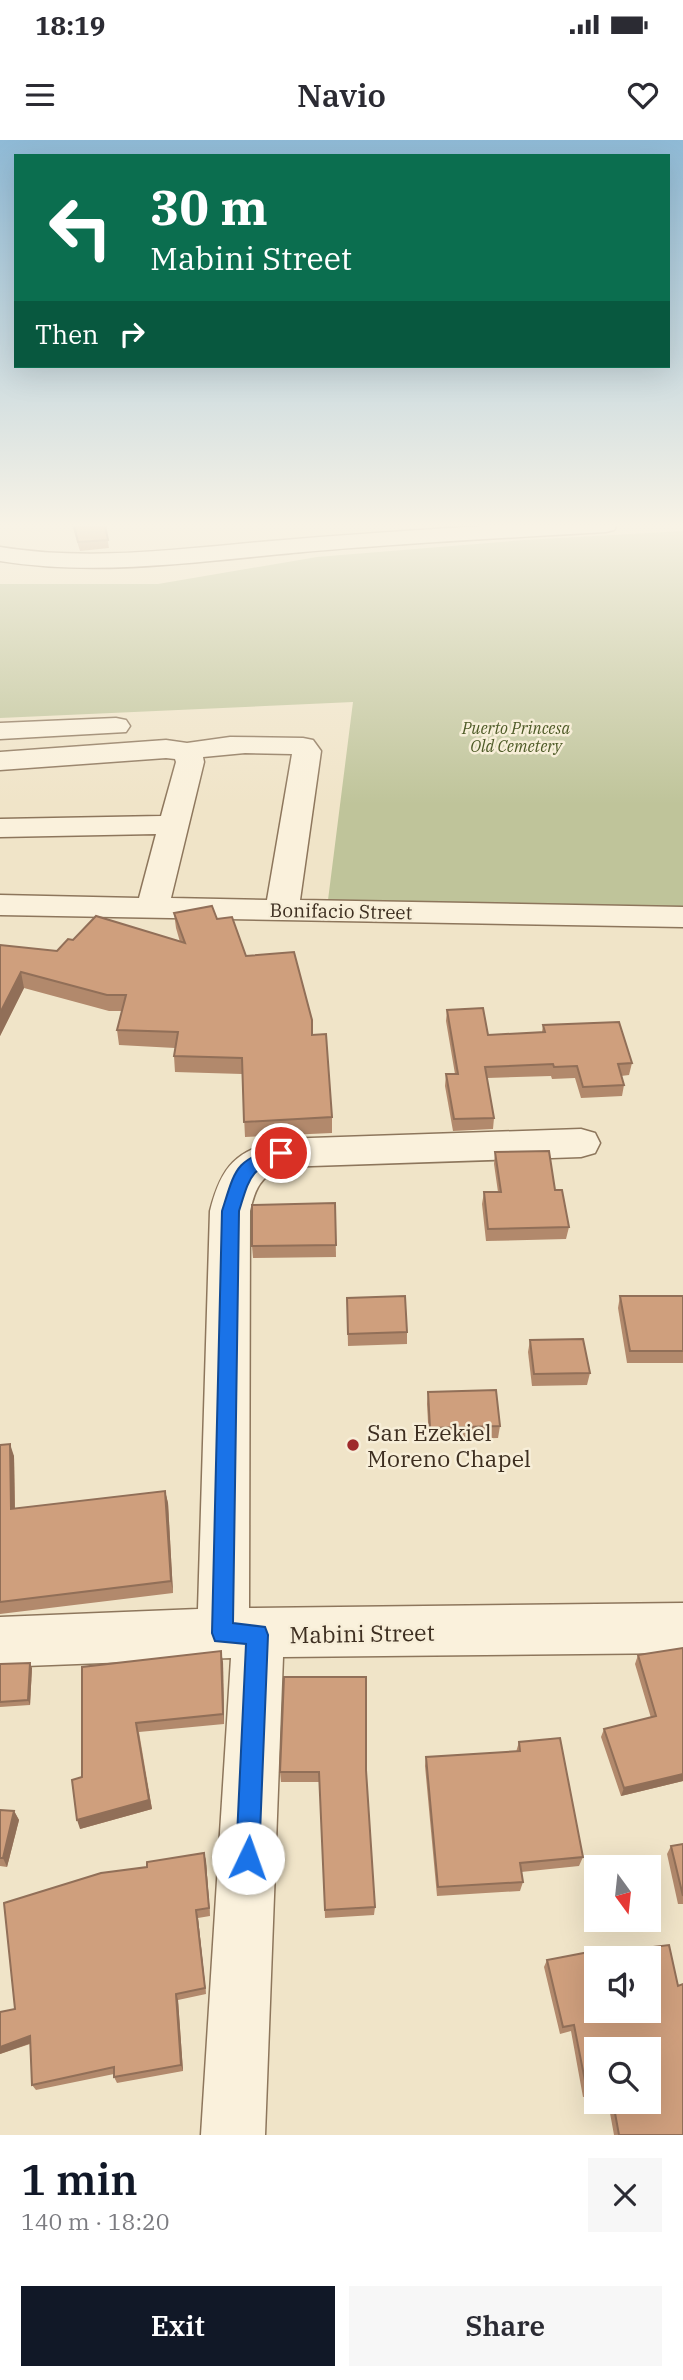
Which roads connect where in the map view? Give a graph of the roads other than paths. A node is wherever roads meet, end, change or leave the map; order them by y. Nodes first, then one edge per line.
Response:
1 (116, 726) dead end
2 (0, 731) edge
3 (187, 752) junction
4 (0, 761) edge
5 (174, 825) junction
6 (0, 828) edge
7 (0, 905) edge
8 (152, 909) junction
9 (282, 910) junction
10 (683, 917) edge
11 (581, 1143) dead end
12 (683, 1628) edge
13 (240, 1634) junction
14 (0, 1642) edge
15 (233, 2135) edge

1 - 2 street
3 - 4 street
3 - 5 street
3 - 9 street
5 - 6 street
5 - 8 street
7 - 8 street, Bonifacio Street
8 - 9 street, Bonifacio Street
9 - 10 street, Bonifacio Street
11 - 13 street
12 - 13 street, Mabini Street
13 - 14 street, Mabini Street
13 - 15 street

